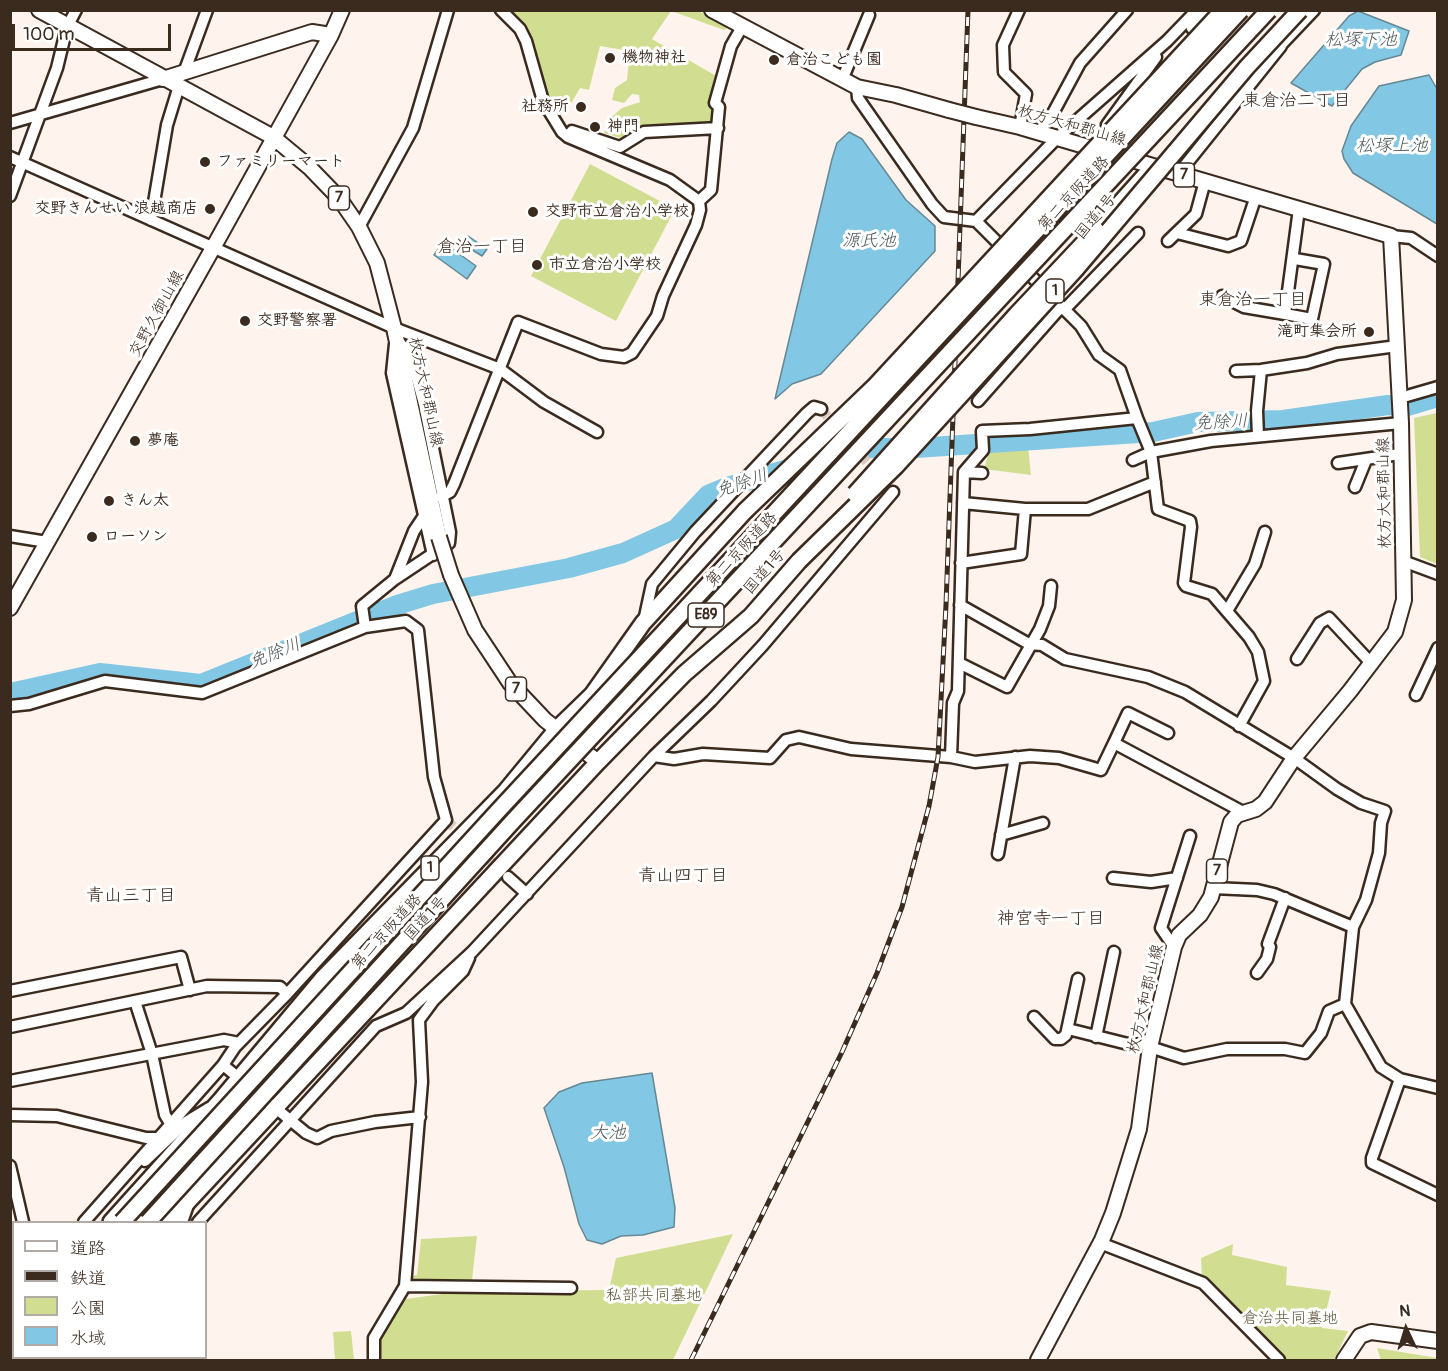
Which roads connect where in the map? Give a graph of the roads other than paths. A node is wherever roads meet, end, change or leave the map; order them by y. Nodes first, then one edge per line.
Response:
1 (39, 10) edge
2 (76, 10) edge
3 (207, 10) edge
4 (342, 10) edge
5 (448, 10) edge
6 (501, 10) edge
7 (711, 10) edge
8 (1018, 10) edge
9 (1127, 10) edge
10 (1197, 10) edge
11 (1209, 10) edge
12 (1223, 10) edge
13 (1241, 10) edge
14 (1269, 10) edge
15 (1286, 10) edge
16 (1300, 10) edge
17 (1314, 10) edge
18 (869, 15) dead end
19 (67, 27) junction
20 (742, 27) junction
21 (331, 35) junction
22 (1167, 41) junction
23 (1281, 46) junction
24 (1247, 67) junction
25 (185, 70) junction
26 (163, 79) junction
27 (842, 80) junction
28 (179, 86) junction
29 (857, 87) junction
30 (41, 114) junction
31 (10, 123) edge
32 (1107, 125) junction
33 (1020, 127) junction
34 (718, 128) junction
35 (1038, 133) junction
36 (273, 137) junction
37 (568, 137) junction
38 (1057, 138) junction
39 (10, 157) edge
40 (22, 162) junction
41 (1151, 165) junction
42 (1179, 173) junction
43 (1205, 181) junction
44 (10, 196) edge
45 (1256, 196) junction
46 (699, 201) junction
47 (1299, 209) junction
48 (151, 220) junction
49 (976, 222) junction
50 (359, 227) junction
51 (1138, 233) dead end
52 (1177, 233) junction
53 (1391, 236) junction
54 (1168, 241) dead end
55 (213, 248) junction
56 (1437, 256) edge
57 (1294, 259) junction
58 (1040, 287) junction
59 (1222, 296) dead end
60 (1063, 308) junction
61 (1286, 314) junction
62 (395, 333) junction
63 (1397, 346) junction
64 (500, 369) junction
65 (1261, 370) junction
66 (1236, 371) dead end
67 (1437, 387) edge
68 (978, 401) dead end
69 (1400, 408) junction
70 (821, 409) dead end
71 (1137, 418) junction
72 (597, 432) dead end
73 (1258, 432) junction
74 (1151, 452) junction
75 (1400, 454) junction
76 (1133, 460) dead end
77 (1366, 460) junction
78 (1338, 463) dead end
79 (964, 472) junction
80 (982, 473) dead end
81 (1155, 482) junction
82 (1355, 487) dead end
83 (893, 492) dead end
84 (441, 497) junction
85 (963, 503) junction
86 (1025, 509) junction
87 (745, 511) junction
88 (424, 516) junction
89 (1265, 532) dead end
90 (10, 536) edge
91 (47, 542) junction
92 (433, 555) junction
93 (799, 561) junction
94 (1403, 561) junction
95 (962, 563) junction
96 (1437, 574) edge
97 (395, 579) junction
98 (1051, 586) dead end
99 (960, 605) junction
100 (10, 608) edge
101 (1227, 611) junction
102 (644, 624) junction
103 (365, 627) junction
104 (1029, 644) junction
105 (1437, 648) edge
106 (1298, 659) dead end
107 (959, 663) junction
108 (1371, 663) junction
109 (1416, 695) dead end
110 (10, 706) edge
111 (1239, 726) junction
112 (557, 729) junction
113 (1168, 733) dead end
114 (1114, 743) junction
115 (654, 756) junction
116 (951, 757) junction
117 (1015, 757) junction
118 (1294, 758) junction
119 (598, 762) junction
120 (1243, 812) junction
121 (1043, 823) dead end
122 (1001, 835) junction
123 (1191, 836) dead end
124 (998, 854) dead end
125 (508, 877) tunnel mouth
126 (1113, 878) dead end
127 (1177, 878) junction
128 (1213, 888) junction
129 (527, 894) junction
130 (1285, 898) junction
131 (1353, 927) junction
132 (1174, 947) junction
133 (472, 952) junction
134 (1114, 952) dead end
135 (1257, 973) dead end
136 (1078, 979) dead end
137 (190, 990) junction
138 (10, 991) edge
139 (287, 994) junction
140 (135, 1001) junction
141 (1346, 1004) junction
142 (1034, 1017) dead end
143 (10, 1027) edge
144 (1068, 1029) junction
145 (1096, 1037) junction
146 (239, 1042) junction
147 (1151, 1042) junction
148 (152, 1054) junction
149 (223, 1065) junction
150 (240, 1077) junction
151 (1401, 1079) junction
152 (10, 1081) edge
153 (1437, 1088) edge
154 (220, 1101) junction
155 (276, 1107) junction
156 (10, 1115) edge
157 (420, 1117) junction
158 (290, 1120) junction
159 (171, 1125) junction
160 (159, 1138) junction
161 (10, 1166) edge
162 (124, 1178) junction
163 (1437, 1195) edge
164 (190, 1199) junction
165 (23, 1221) edge
166 (85, 1221) edge
167 (112, 1221) edge
168 (123, 1221) edge
169 (149, 1221) edge
170 (170, 1221) edge
171 (182, 1221) edge
172 (199, 1221) edge
173 (1100, 1243) junction
174 (405, 1286) junction
175 (571, 1288) dead end
176 (1437, 1341) edge
177 (374, 1360) edge
178 (1038, 1360) edge
179 (1279, 1360) edge
180 (1344, 1360) edge

1 - 19 main road, 枚方大和郡山線 / 7
2 - 19 street
3 - 25 street
4 - 21 main road
5 - 50 street
6 - 37 street
7 - 20 main road, 枚方大和郡山線 / 7
8 - 33 street
9 - 35 street
10 - 22 street
11 - 32 highway, 国道1号 / 1
12 - 87 highway, bridge
13 - 168 highway, 第二京阪道路 / E89, bridge
14 - 169 highway, 第二京阪道路 / E89, bridge
15 - 93 highway, bridge
16 - 24 highway, 国道1号 / 1, bridge
17 - 23 street
18 - 27 street
19 - 26 main road, 枚方大和郡山線 / 7
19 - 30 street
20 - 27 main road, 枚方大和郡山線 / 7
20 - 34 street
21 - 25 main road
21 - 36 main road, 交野久御山線
22 - 32 street
22 - 38 street
23 - 24 street
23 - 42 street
24 - 93 highway, 国道1号 / 1, bridge
25 - 26 main road
26 - 28 main road, 枚方大和郡山線 / 7
26 - 30 street
27 - 29 main road, 枚方大和郡山線 / 7
28 - 36 main road, 枚方大和郡山線 / 7
28 - 48 street
29 - 33 main road, 枚方大和郡山線 / 7, bridge
29 - 49 street
30 - 31 street
30 - 40 street
32 - 87 highway, 国道1号 / 1, bridge
33 - 35 main road, 枚方大和郡山線 / 7
34 - 37 street
34 - 46 street
35 - 38 main road, 枚方大和郡山線 / 7
36 - 50 main road, 枚方大和郡山線 / 7
36 - 55 main road, 交野久御山線
37 - 46 street
38 - 41 main road, 枚方大和郡山線 / 7
38 - 49 street
39 - 40 street
40 - 44 street
40 - 48 street
41 - 42 main road, 枚方大和郡山線 / 7
41 - 58 street
42 - 43 main road, 枚方大和郡山線 / 7
43 - 45 main road, 枚方大和郡山線 / 7
43 - 52 street
45 - 47 main road, 枚方大和郡山線 / 7
45 - 52 street
46 - 64 street
47 - 53 main road, 枚方大和郡山線 / 7
47 - 57 street
48 - 55 street
49 - 58 street
50 - 62 main road, 枚方大和郡山線 / 7
51 - 60 street
52 - 54 street
53 - 56 street
53 - 63 main road, 枚方大和郡山線 / 7
55 - 62 street
55 - 91 main road, 交野久御山線
57 - 61 street
57 - 61 street
58 - 60 street
59 - 61 street
60 - 68 street
60 - 71 street
62 - 64 street
62 - 84 street
62 - 88 street
62 - 112 main road, 枚方大和郡山線 / 7, bridge
63 - 65 street
63 - 69 main road, 枚方大和郡山線 / 7
64 - 72 street
64 - 84 street
65 - 66 street
65 - 73 street
67 - 69 street
69 - 73 street
69 - 75 main road, 枚方大和郡山線 / 7
70 - 102 street
71 - 74 street
71 - 79 street
73 - 74 street
74 - 76 street
74 - 81 street
75 - 77 street
75 - 94 main road, 枚方大和郡山線 / 7
77 - 78 street
77 - 82 street
79 - 80 street
79 - 85 street
81 - 86 street
81 - 101 street
83 - 115 street
84 - 92 street
85 - 86 street
85 - 95 street
86 - 95 street
87 - 102 highway, 国道1号 / 1
88 - 92 street
88 - 97 street
89 - 101 street
90 - 91 street
91 - 100 main road, 交野久御山線
92 - 97 street
93 - 119 highway, 国道1号 / 1
94 - 96 street
94 - 108 main road, 枚方大和郡山線 / 7
95 - 99 street
97 - 103 street
98 - 104 street
99 - 104 street
99 - 107 street
101 - 111 street
102 - 112 highway, 国道1号 / 1
103 - 110 street
103 - 139 street
104 - 107 street
104 - 111 street
105 - 109 street
106 - 108 street
107 - 116 street
108 - 118 main road, 枚方大和郡山線 / 7
111 - 118 street
112 - 119 main road, 枚方大和郡山線 / 7
112 - 150 highway, 国道1号 / 1
113 - 114 street
114 - 117 street
114 - 120 street
115 - 116 street
115 - 129 street
116 - 117 street
117 - 122 street
118 - 120 main road, 枚方大和郡山線 / 7
118 - 131 street
119 - 155 highway, 国道1号 / 1
120 - 128 main road, 枚方大和郡山線 / 7
121 - 122 street
122 - 124 street
123 - 127 street
125 - 129 street
126 - 127 street
127 - 132 street
128 - 130 street
128 - 132 main road, 枚方大和郡山線 / 7
129 - 133 street
130 - 131 street
130 - 135 street
131 - 141 street
132 - 147 main road, 枚方大和郡山線 / 7
133 - 157 street
133 - 158 street
134 - 145 street
136 - 144 street
137 - 138 street
137 - 139 street
137 - 140 street
139 - 146 street
140 - 143 street
140 - 148 street
141 - 147 street
141 - 151 street
142 - 144 street
144 - 145 street
145 - 147 street
146 - 148 street
146 - 149 street
147 - 173 main road, 枚方大和郡山線 / 7
148 - 152 street
148 - 159 street
149 - 150 street
149 - 159 street
150 - 154 highway, 国道1号 / 1
150 - 155 street
151 - 153 street
151 - 163 street
154 - 162 street
154 - 167 highway, 国道1号 / 1
155 - 158 street
155 - 164 highway, 国道1号 / 1
156 - 160 street
157 - 158 street
157 - 174 street
158 - 172 street
159 - 160 street
160 - 162 street
161 - 165 street
162 - 166 street
164 - 170 highway, 国道1号 / 1
164 - 171 street
173 - 178 main road, 枚方大和郡山線 / 7
173 - 179 street
174 - 175 street
174 - 177 street
176 - 180 main road

